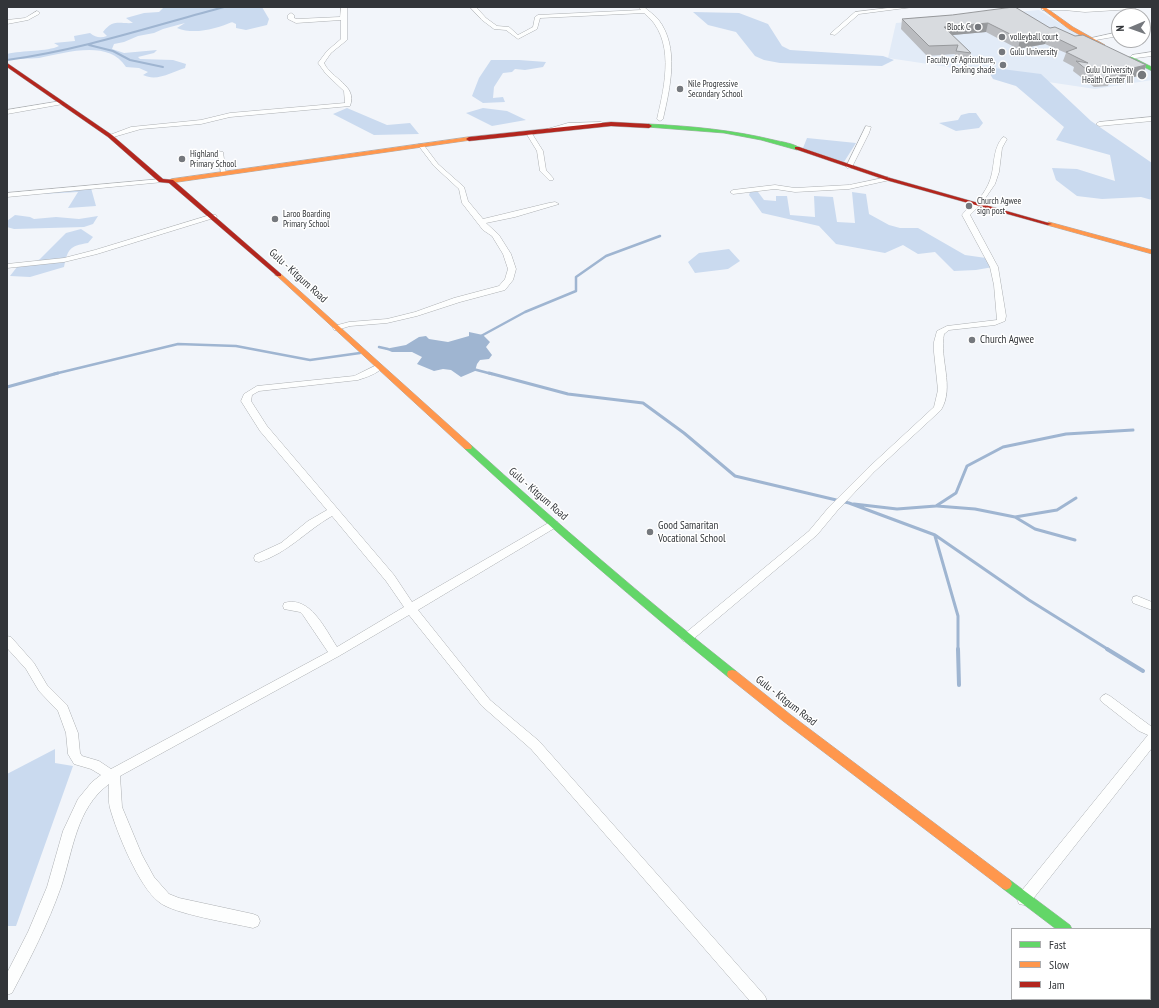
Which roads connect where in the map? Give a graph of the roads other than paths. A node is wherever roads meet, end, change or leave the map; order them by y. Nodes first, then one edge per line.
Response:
1 (344, 7) edge
2 (473, 7) edge
3 (640, 7) edge
4 (910, 7) edge
5 (1123, 7) edge
6 (1134, 7) edge
7 (1043, 8) edge
8 (646, 11) junction
9 (37, 13) dead end
10 (291, 14) dead end
11 (343, 18) junction
12 (7, 19) edge
13 (833, 34) dead end
14 (1111, 35) edge
15 (1090, 39) junction
16 (1111, 49) edge
17 (1152, 54) edge
18 (1128, 57) joint
19 (7, 65) edge
20 (1152, 69) edge
21 (61, 103) junction
22 (7, 112) edge
23 (1152, 119) edge
24 (663, 122) junction
25 (1099, 124) dead end
26 (868, 127) dead end
27 (529, 134) junction
28 (110, 136) junction
29 (1004, 139) dead end
30 (421, 145) junction
31 (220, 152) dead end
32 (848, 167) junction
33 (224, 173) junction
34 (551, 179) dead end
35 (888, 179) junction
36 (161, 181) junction
37 (171, 181) junction
38 (733, 192) dead end
39 (7, 195) edge
40 (555, 204) dead end
41 (977, 205) junction
42 (213, 217) junction
43 (482, 222) junction
44 (1152, 252) edge
45 (7, 266) edge
46 (338, 328) junction
47 (379, 367) junction
48 (333, 511) junction
49 (554, 524) junction
50 (259, 558) dead end
51 (1137, 600) dead end
52 (288, 606) dead end
53 (1152, 606) edge
54 (411, 609) junction
55 (687, 638) junction
56 (7, 640) edge
57 (334, 653) junction
58 (1106, 699) dead end
59 (1152, 732) edge
60 (1152, 739) edge
61 (111, 775) junction
62 (1024, 899) junction
63 (253, 921) dead end
64 (1065, 928) edge
65 (7, 988) edge
66 (760, 1001) edge

1 - 11 street
2 - 8 street
3 - 8 street
4 - 13 street
5 - 6 street
5 - 7 street
7 - 15 main road
8 - 24 street
9 - 12 street
10 - 11 street
11 - 28 street
14 - 15 street
15 - 16 main road
17 - 18 street
18 - 20 main road
19 - 21 main road
21 - 22 street
21 - 28 main road
23 - 25 street
24 - 27 main road
24 - 32 main road
26 - 32 street
27 - 30 main road
27 - 34 street
28 - 36 main road
29 - 41 street
30 - 33 main road
30 - 43 street
31 - 33 street
32 - 35 main road
33 - 37 main road
35 - 38 street
35 - 41 main road
36 - 37 main road
36 - 39 street
37 - 42 main road, Gulu - Kitgum Road
40 - 43 street
41 - 44 main road
41 - 55 street
42 - 45 street
42 - 46 main road, Gulu - Kitgum Road
43 - 46 street
46 - 47 main road, Gulu - Kitgum Road
47 - 48 street
47 - 49 main road, Gulu - Kitgum Road
48 - 50 street
48 - 54 street
49 - 54 street
49 - 55 main road, Gulu - Kitgum Road
51 - 53 street
52 - 57 street
54 - 57 street
54 - 66 street
55 - 62 main road, Gulu - Kitgum Road
56 - 61 street
57 - 61 street
58 - 59 street
60 - 62 street
61 - 63 street
61 - 65 street
62 - 64 main road, Gulu - Kitgum Road

